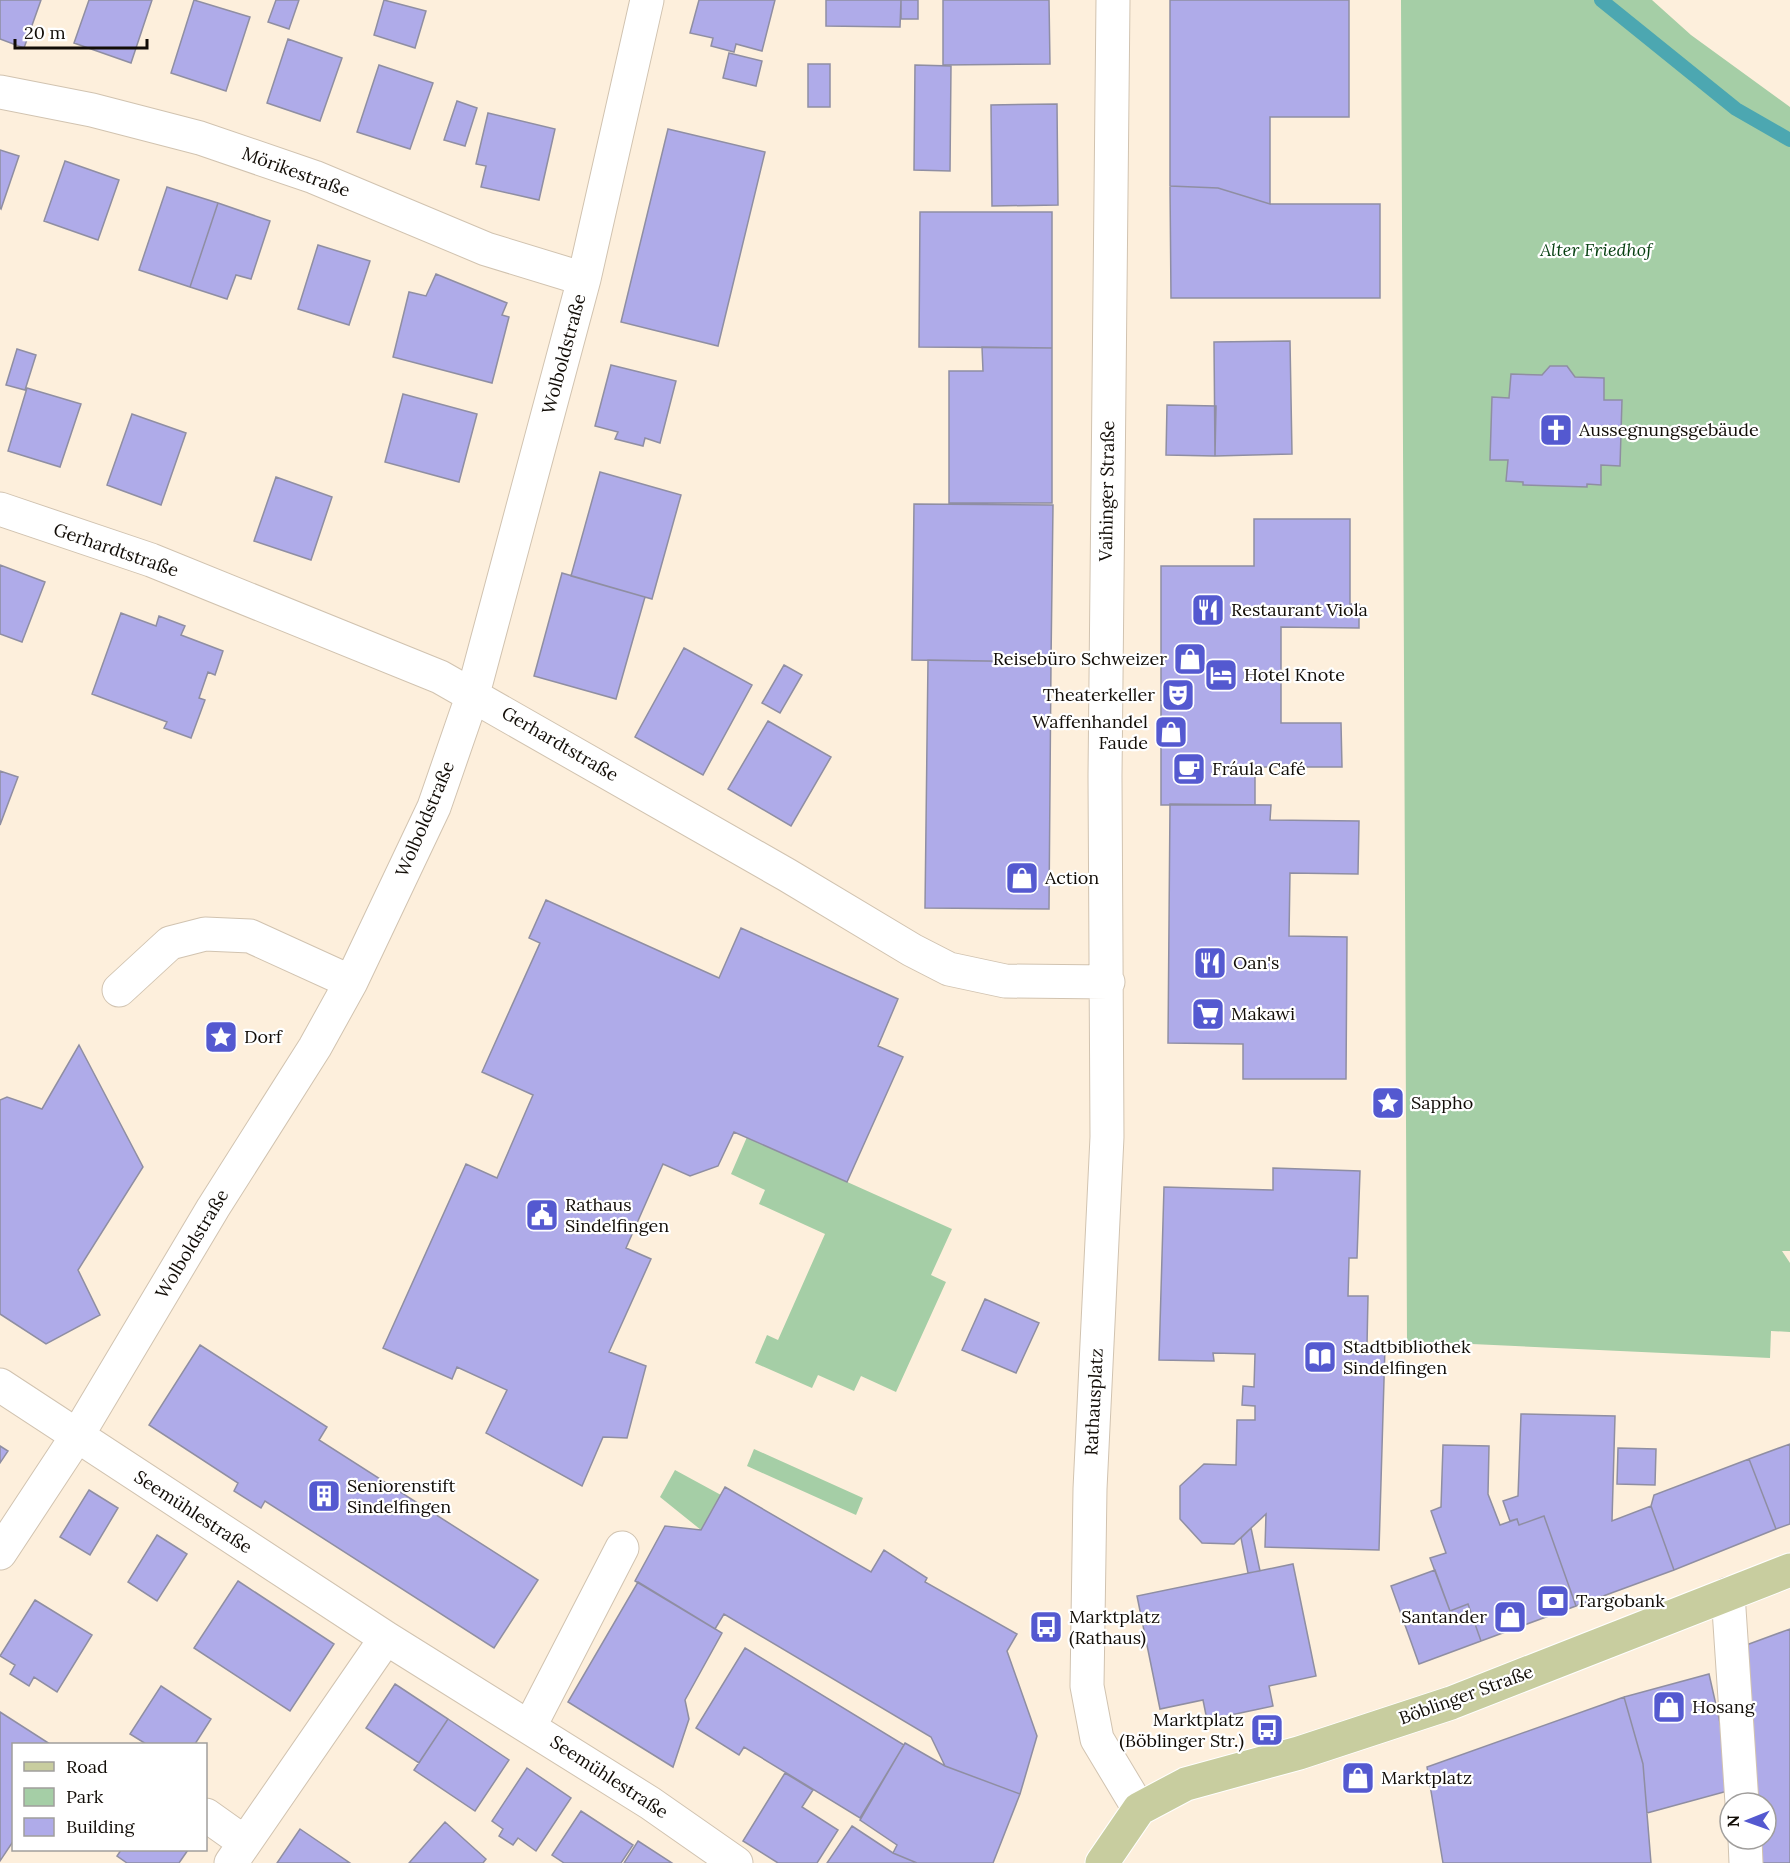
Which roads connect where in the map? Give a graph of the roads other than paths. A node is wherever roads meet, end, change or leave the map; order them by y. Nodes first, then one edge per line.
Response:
1 (647, 0) edge
2 (1113, 0) edge
3 (0, 92) edge
4 (584, 279) junction
5 (0, 509) edge
6 (473, 694) junction
7 (351, 982) junction
8 (1108, 982) junction
9 (119, 990) dead end
10 (0, 1385) edge
11 (77, 1436) junction
12 (622, 1548) dead end
13 (0, 1553) edge
14 (1790, 1570) edge
15 (1728, 1594) junction
16 (386, 1638) junction
17 (531, 1726) junction
18 (1741, 1791) edge
19 (1139, 1809) junction
20 (207, 1816) edge
21 (238, 1852) edge
22 (736, 1863) edge
23 (1102, 1863) edge

1 - 4 street, Wolboldstraße
2 - 8 street, Vaihinger Straße
3 - 4 street, Mörikestraße
4 - 6 street, Wolboldstraße
5 - 6 street, Gerhardtstraße
6 - 7 street, Wolboldstraße
6 - 8 street, Gerhardtstraße
7 - 9 street
7 - 11 street, Wolboldstraße
8 - 19 street, Rathausplatz
10 - 11 street, Seemühlestraße
11 - 13 street, Wolboldstraße
11 - 16 street, Seemühlestraße
12 - 17 street
14 - 15 main road, Böblinger Straße
15 - 18 street
15 - 19 main road, Böblinger Straße
16 - 17 street, Seemühlestraße
16 - 21 street
17 - 22 street, Seemühlestraße
19 - 23 main road
20 - 21 street

